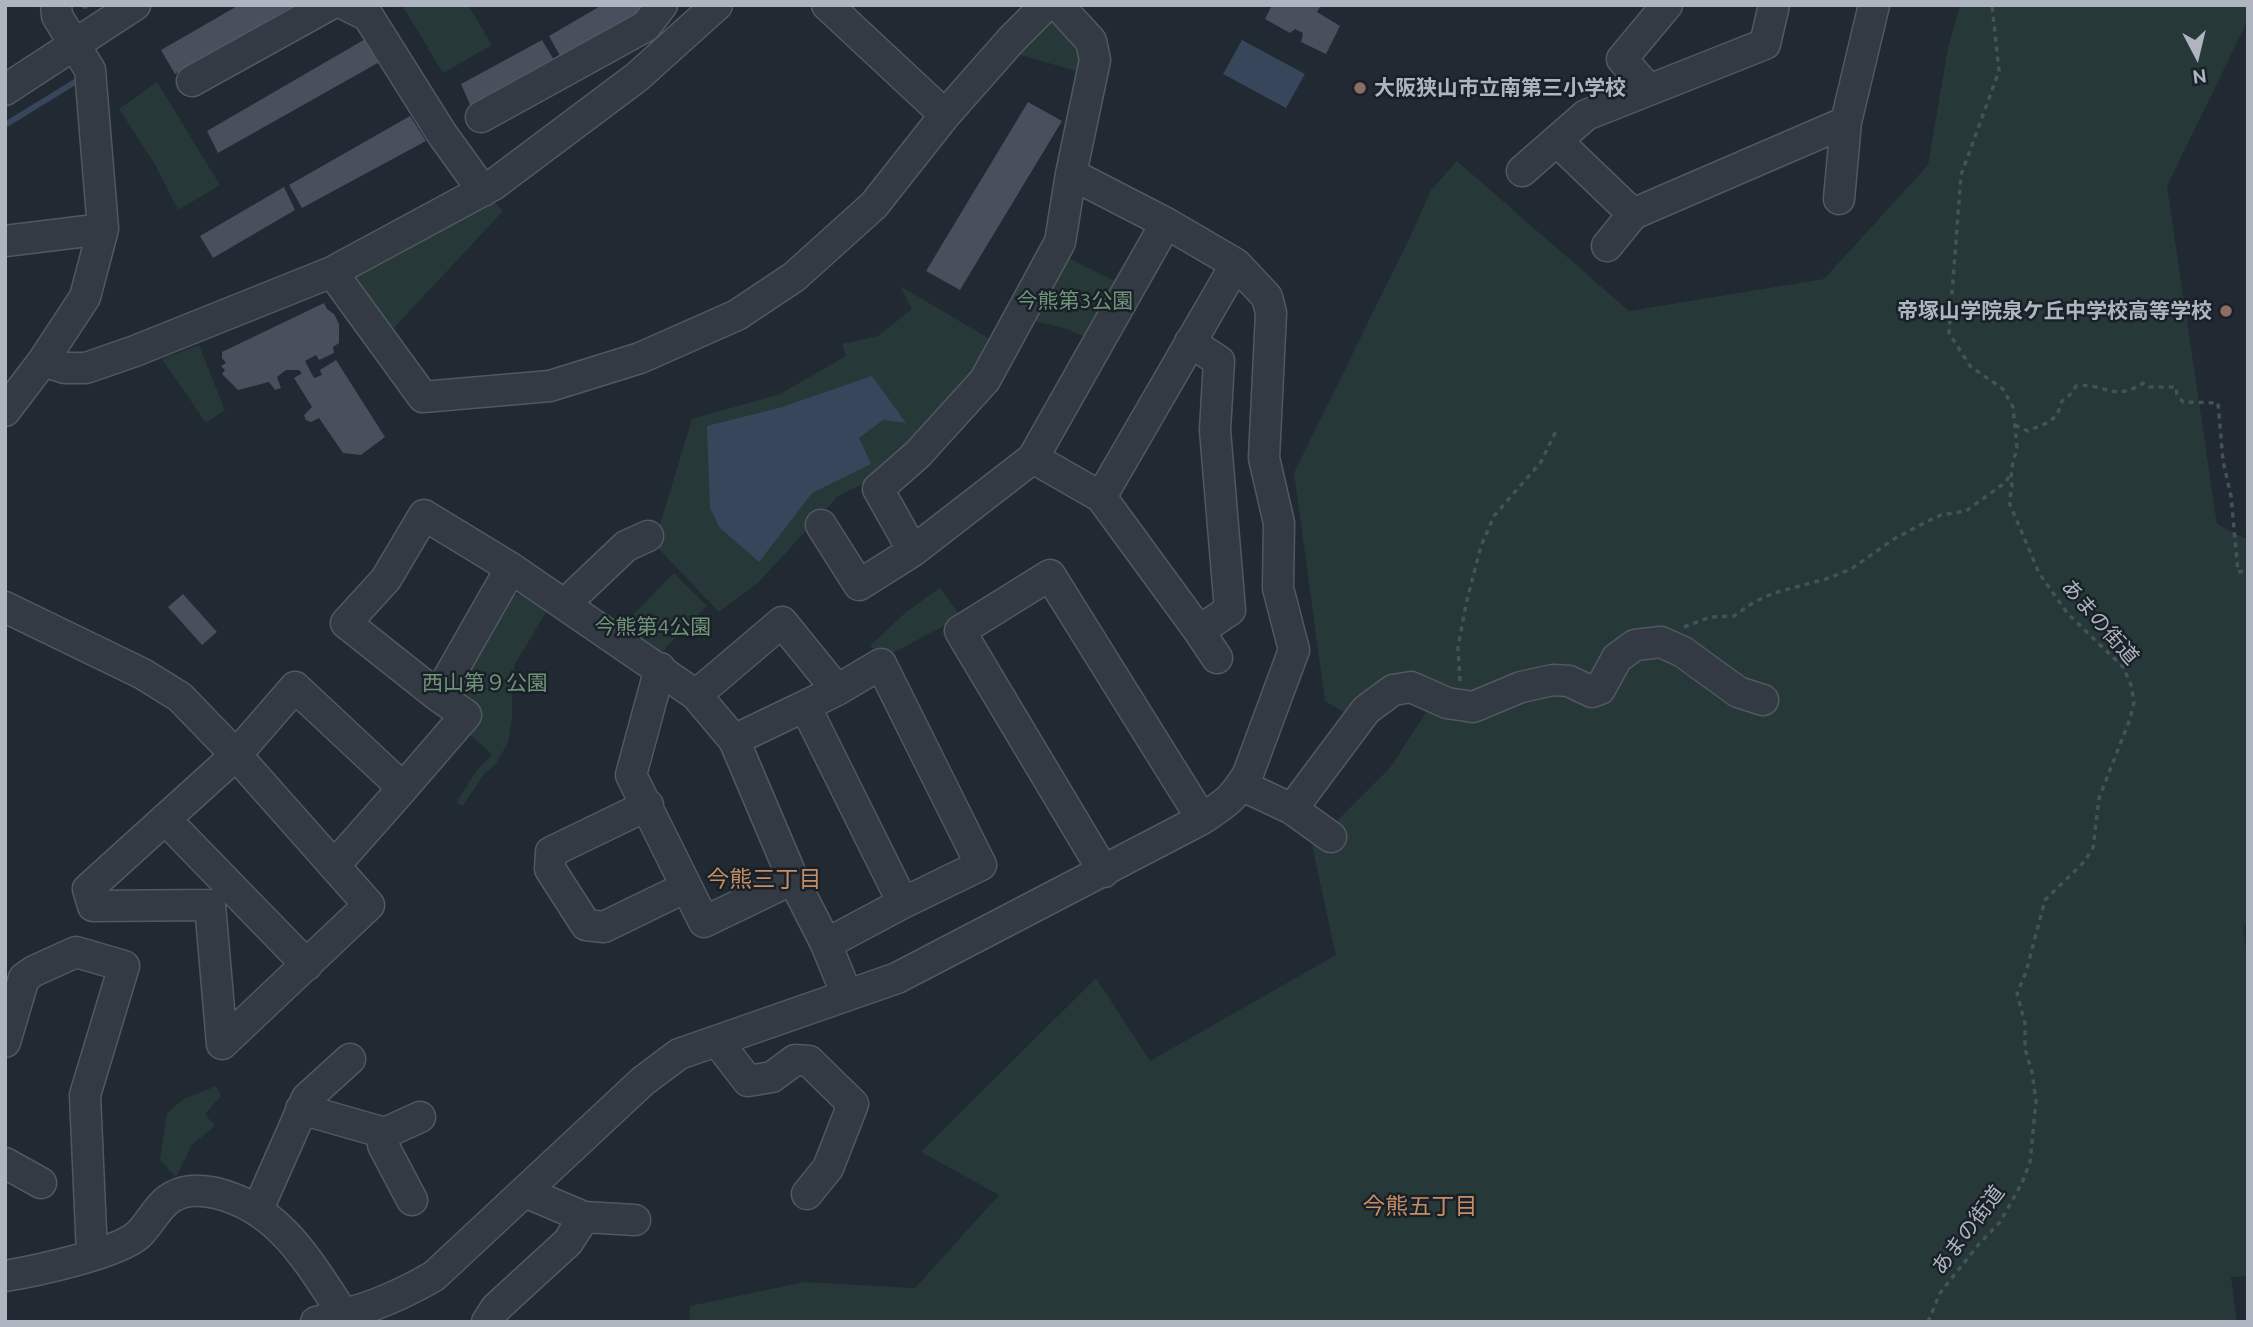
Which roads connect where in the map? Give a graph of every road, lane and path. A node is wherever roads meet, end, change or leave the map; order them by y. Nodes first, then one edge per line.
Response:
1 (56, 5) edge
2 (135, 5) edge
3 (329, 5) edge
4 (346, 5) edge
5 (662, 5) edge
6 (717, 5) edge
7 (827, 5) edge
8 (1046, 5) edge
9 (1058, 5) edge
10 (1667, 5) edge
11 (1774, 5) edge
12 (1874, 5) edge
13 (1992, 5) edge
14 (76, 45) junction
15 (192, 81) dead end
16 (5, 90) edge
17 (1649, 90) junction
18 (945, 114) junction
19 (481, 117) dead end
20 (1846, 122) junction
21 (1557, 141) junction
22 (1522, 171) dead end
23 (1071, 174) junction
24 (482, 191) junction
25 (1839, 199) dead end
26 (1633, 214) junction
27 (1166, 223) junction
28 (103, 229) junction
29 (5, 241) edge
30 (1607, 246) dead end
31 (1236, 264) junction
32 (332, 272) junction
33 (1190, 342) junction
34 (43, 361) junction
35 (5, 411) edge
36 (2015, 425) junction
37 (1557, 429) dead end
38 (1033, 458) junction
39 (2011, 470) junction
40 (1101, 497) junction
41 (821, 525) dead end
42 (648, 536) dead end
43 (914, 551) junction
44 (512, 568) junction
45 (2248, 570) edge
46 (565, 604) junction
47 (5, 607) edge
48 (1199, 631) junction
49 (1661, 642) junction
50 (1217, 658) dead end
51 (660, 668) junction
52 (837, 690) junction
53 (696, 695) junction
54 (438, 696) junction
55 (1763, 699) dead end
56 (1456, 704) junction
57 (806, 706) junction
58 (734, 740) junction
59 (236, 755) junction
60 (1241, 785) junction
61 (403, 788) junction
62 (648, 806) junction
63 (1292, 809) junction
64 (165, 819) junction
65 (1202, 819) junction
66 (1331, 837) dead end
67 (334, 866) junction
68 (1104, 872) junction
69 (793, 879) junction
70 (685, 887) junction
71 (220, 896) junction
72 (903, 904) junction
73 (826, 944) junction
74 (307, 965) junction
75 (847, 995) junction
76 (717, 1041) junction
77 (5, 1042) edge
78 (350, 1059) dead end
79 (301, 1109) junction
80 (420, 1117) dead end
81 (385, 1133) junction
82 (5, 1163) edge
83 (41, 1183) dead end
84 (524, 1192) junction
85 (807, 1194) dead end
86 (412, 1200) dead end
87 (258, 1209) junction
88 (584, 1217) junction
89 (635, 1220) dead end
90 (92, 1254) junction
91 (5, 1276) edge
92 (344, 1315) junction
93 (316, 1322) edge
94 (487, 1322) edge
95 (1928, 1322) edge

1 - 14 street
2 - 14 street
3 - 15 street
4 - 24 street
5 - 19 street
6 - 24 street
7 - 18 street
8 - 18 street
9 - 23 street
10 - 17 street
11 - 17 street
12 - 20 street
13 - 36 path, あまの街道
14 - 16 street
14 - 28 street
17 - 21 street
18 - 32 street
20 - 25 street
20 - 26 street
21 - 22 street
21 - 26 street
23 - 27 street
23 - 43 street
24 - 32 street
26 - 30 street
27 - 31 street
27 - 38 street
28 - 29 street
28 - 34 street
31 - 33 street
31 - 60 street
32 - 34 street
33 - 40 street
33 - 48 street
34 - 35 street
36 - 39 path, あまの街道
36 - 45 path
37 - 56 path
38 - 40 street
38 - 43 street
39 - 49 path
39 - 95 path, あまの街道
40 - 48 street
41 - 43 street
42 - 46 street
44 - 46 street
44 - 54 street
44 - 54 street
46 - 51 street
47 - 59 street
48 - 50 street
49 - 55 street
49 - 56 street
51 - 53 street
51 - 62 street
52 - 53 street
52 - 57 street
52 - 72 street
53 - 58 street
54 - 61 street
56 - 63 street
57 - 58 street
57 - 72 street
58 - 69 street
59 - 61 street
59 - 64 street
59 - 67 street
60 - 63 street
60 - 65 street
61 - 67 street
62 - 70 street
62 - 70 street
63 - 66 street
64 - 71 street
64 - 71 street
65 - 68 street
65 - 68 street
67 - 74 street
68 - 75 street
69 - 70 street
69 - 73 street
71 - 74 street
71 - 74 street
72 - 73 street
73 - 75 street
75 - 76 street
76 - 84 street
76 - 85 street
77 - 90 street
78 - 79 street
79 - 81 street
79 - 87 street
80 - 81 street
81 - 86 street
82 - 83 street
84 - 88 street
84 - 92 street
87 - 90 street
87 - 92 street
88 - 89 street
88 - 94 street
90 - 91 street
92 - 93 street

